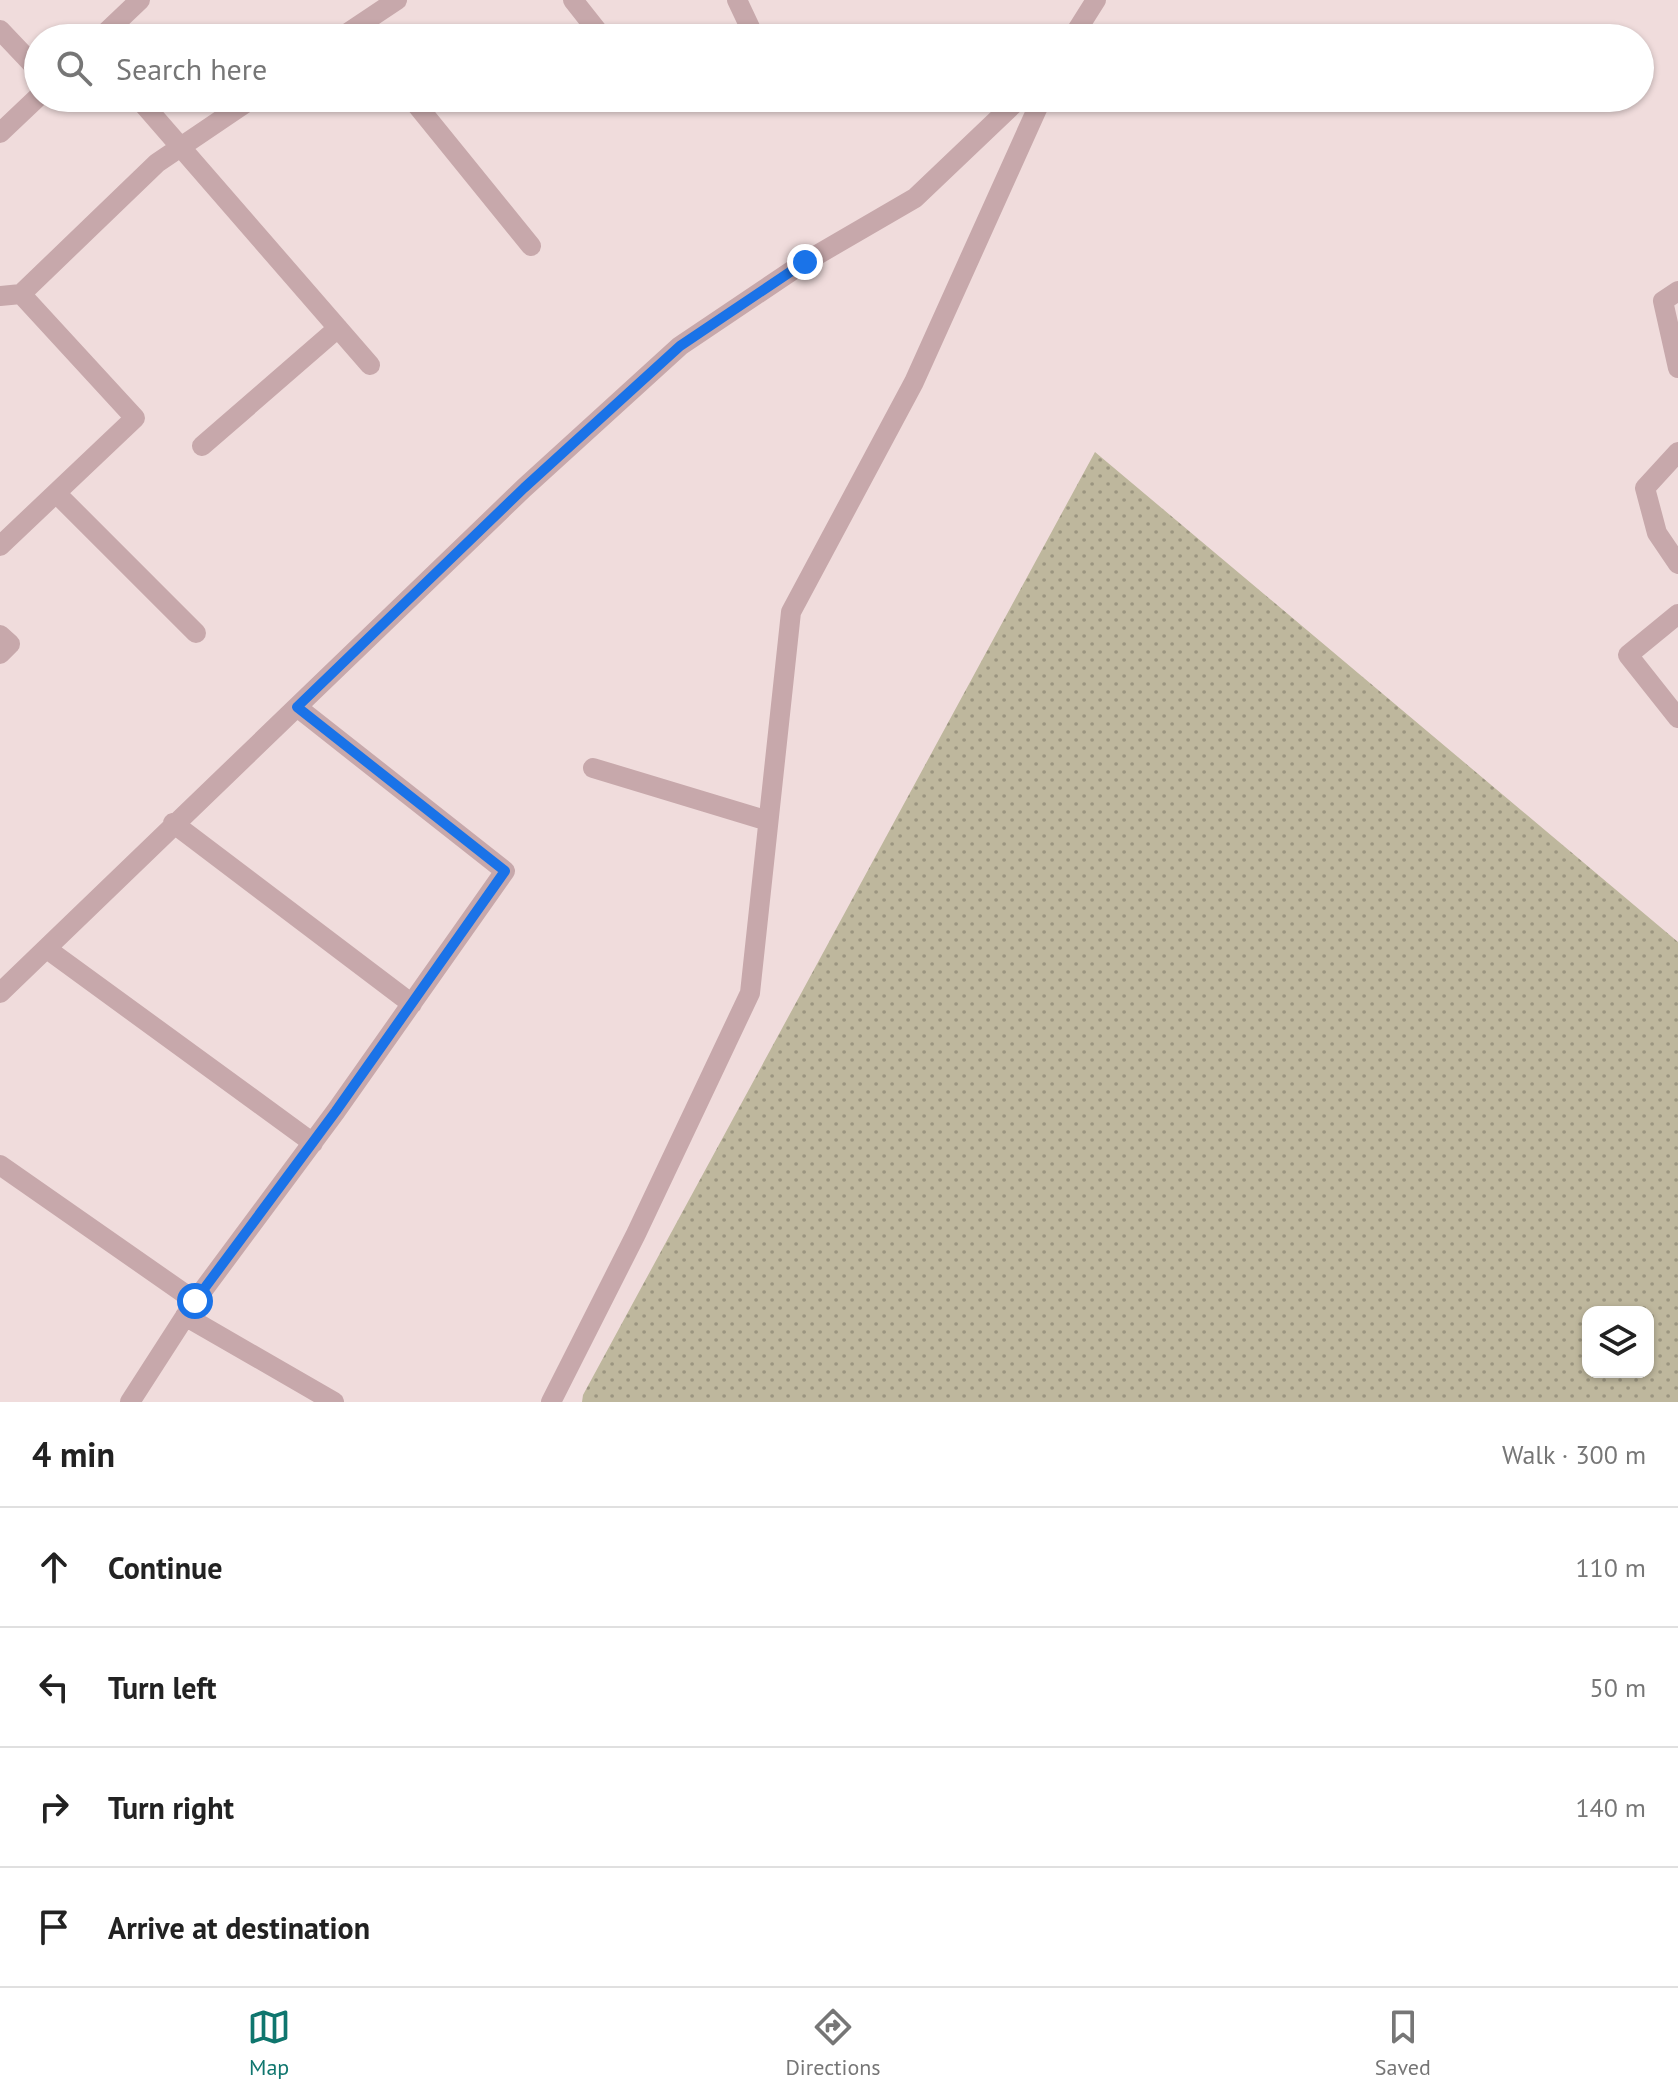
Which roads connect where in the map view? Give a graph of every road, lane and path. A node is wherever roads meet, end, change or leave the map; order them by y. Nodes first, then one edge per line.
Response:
1 (140, 0) edge
2 (397, 0) edge
3 (573, 0) edge
4 (737, 0) edge
5 (1096, 0) edge
6 (115, 24) edge
7 (366, 24) edge
8 (592, 24) edge
9 (748, 24) edge
10 (1081, 24) edge
11 (0, 30) edge
12 (24, 55) edge
13 (24, 110) edge
14 (150, 112) edge
15 (232, 112) edge
16 (422, 112) edge
17 (1005, 112) edge
18 (1036, 112) edge
19 (0, 133) edge
20 (181, 147) junction
21 (531, 246) dead end
22 (1678, 291) edge
23 (10, 295) edge
24 (338, 328) junction
25 (370, 365) dead end
26 (1678, 368) edge
27 (202, 446) dead end
28 (1678, 452) edge
29 (56, 493) junction
30 (0, 546) edge
31 (1678, 564) edge
32 (1678, 614) edge
33 (196, 633) dead end
34 (0, 635) edge
35 (0, 654) edge
36 (297, 707) junction
37 (1678, 718) edge
38 (593, 768) dead end
39 (768, 821) junction
40 (173, 823) junction
41 (47, 949) junction
42 (0, 993) edge
43 (412, 1004) junction
44 (313, 1143) junction
45 (0, 1165) edge
46 (190, 1309) junction
47 (130, 1402) edge
48 (334, 1402) edge
49 (551, 1402) edge

1 - 6 street
2 - 7 street
3 - 8 street
4 - 9 street
5 - 10 street
11 - 12 street
13 - 19 street
14 - 20 street
15 - 20 street
16 - 21 street
17 - 36 street
18 - 39 street
20 - 23 street
20 - 24 street
22 - 26 street
23 - 29 street
24 - 25 street
24 - 27 street
28 - 31 street
29 - 30 street
29 - 33 street
32 - 37 street
34 - 35 street
36 - 40 street
36 - 43 street
38 - 39 street
39 - 49 street
40 - 41 street
40 - 43 street
41 - 42 street
41 - 44 street
43 - 44 street
44 - 46 street
45 - 46 street
46 - 47 street
46 - 48 street

